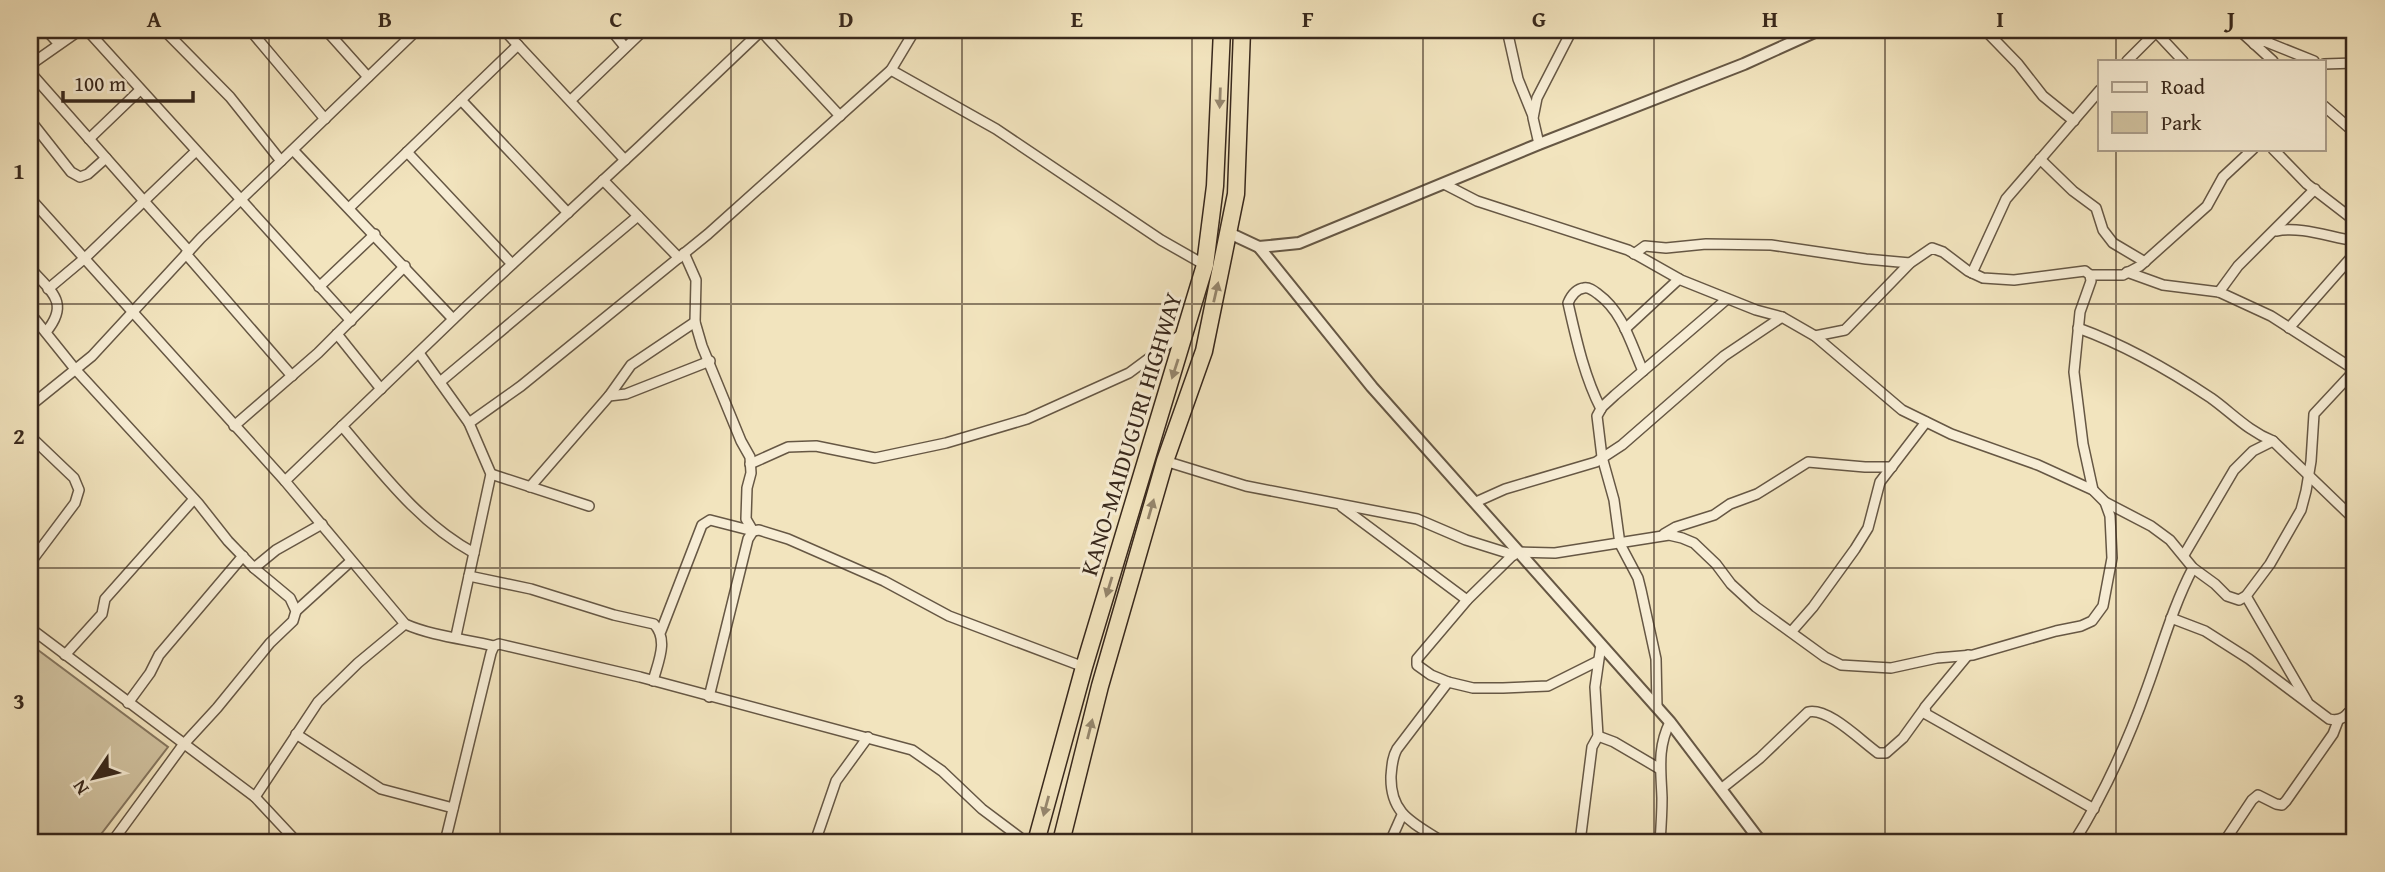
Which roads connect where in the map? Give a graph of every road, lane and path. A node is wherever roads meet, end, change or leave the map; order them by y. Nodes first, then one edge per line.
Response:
1 (47, 30) edge
2 (80, 30) edge
3 (87, 30) edge
4 (164, 30) edge
5 (250, 30) edge
6 (326, 30) edge
7 (418, 30) edge
8 (504, 30) edge
9 (611, 30) edge
10 (644, 30) edge
11 (1222, 30) edge
12 (1242, 30) edge
13 (1507, 30) edge
14 (1572, 30) edge
15 (1819, 30) edge
16 (1985, 30) edge
17 (2157, 30) edge
18 (2239, 30) edge
19 (2276, 30) edge
20 (761, 31) edge
21 (911, 32) edge
22 (2264, 41) junction
23 (59, 44) junction
24 (2254, 44) junction
25 (518, 45) junction
26 (625, 47) junction
27 (2128, 60) edge
28 (2182, 60) edge
29 (2272, 60) edge
30 (2312, 60) edge
31 (2355, 63) edge
32 (2326, 64) edge
33 (30, 65) edge
34 (891, 70) junction
35 (30, 72) edge
36 (368, 77) junction
37 (140, 90) junction
38 (2098, 92) edge
39 (461, 100) junction
40 (571, 100) junction
41 (2326, 108) edge
42 (840, 116) junction
43 (1534, 118) junction
44 (325, 119) junction
45 (30, 120) edge
46 (2074, 121) junction
47 (2355, 133) edge
48 (89, 139) junction
49 (1539, 144) junction
50 (293, 150) junction
51 (2252, 150) edge
52 (2274, 150) edge
53 (195, 152) junction
54 (407, 152) junction
55 (106, 158) junction
56 (2040, 159) junction
57 (625, 160) junction
58 (281, 161) junction
59 (603, 180) junction
60 (1444, 184) junction
61 (2315, 189) junction
62 (30, 198) edge
63 (144, 201) junction
64 (239, 201) junction
65 (349, 208) junction
66 (568, 213) junction
67 (638, 216) junction
68 (2355, 221) edge
69 (2276, 231) junction
70 (1227, 232) junction
71 (375, 234) junction
72 (2355, 241) edge
73 (1259, 247) junction
74 (187, 252) junction
75 (2355, 253) edge
76 (1634, 254) junction
77 (681, 256) junction
78 (85, 258) junction
79 (2145, 262) junction
80 (1910, 263) junction
81 (512, 264) junction
82 (1205, 265) junction
83 (405, 266) junction
84 (30, 268) edge
85 (2127, 272) junction
86 (1972, 273) junction
87 (2090, 275) junction
88 (1679, 279) junction
89 (319, 287) junction
90 (48, 289) junction
91 (2219, 292) junction
92 (1727, 299) junction
93 (132, 312) junction
94 (30, 313) edge
95 (1782, 317) junction
96 (453, 319) junction
97 (351, 321) junction
98 (695, 322) junction
99 (2078, 327) junction
100 (2289, 328) junction
101 (1626, 329) junction
102 (1187, 330) junction
103 (46, 331) junction
104 (337, 334) junction
105 (1815, 336) junction
106 (419, 353) junction
107 (710, 361) junction
108 (75, 369) junction
109 (1643, 371) junction
110 (292, 376) junction
111 (440, 382) junction
112 (381, 389) junction
113 (609, 396) junction
114 (30, 406) edge
115 (1601, 409) junction
116 (1926, 422) junction
117 (468, 423) junction
118 (234, 426) junction
119 (342, 426) junction
120 (30, 436) edge
121 (2273, 440) junction
122 (1602, 457) junction
123 (1165, 461) junction
124 (750, 464) junction
125 (1892, 467) junction
126 (2309, 473) junction
127 (491, 474) junction
128 (285, 481) junction
129 (530, 487) junction
130 (2093, 490) junction
131 (194, 499) junction
132 (1476, 502) junction
133 (2105, 502) junction
134 (1338, 504) junction
135 (589, 506) dead end
136 (2355, 520) edge
137 (322, 524) junction
138 (753, 531) junction
139 (1659, 537) junction
140 (1620, 544) junction
141 (474, 553) junction
142 (1515, 553) junction
143 (2184, 555) junction
144 (243, 556) junction
145 (351, 561) junction
146 (30, 562) edge
147 (254, 568) junction
148 (2193, 568) junction
149 (469, 576) junction
150 (2246, 596) junction
151 (1467, 600) junction
152 (296, 611) junction
153 (2171, 618) junction
154 (405, 624) junction
155 (30, 628) edge
156 (661, 631) junction
157 (1792, 631) junction
158 (456, 636) junction
159 (1601, 645) junction
160 (494, 646) junction
161 (65, 655) junction
162 (1968, 655) junction
163 (1598, 661) junction
164 (1084, 667) junction
165 (653, 681) junction
166 (1448, 682) junction
167 (709, 697) junction
168 (128, 703) junction
169 (2309, 705) junction
170 (1657, 707) junction
171 (1924, 709) junction
172 (2352, 710) edge
173 (2338, 721) junction
174 (1670, 722) junction
175 (2355, 723) edge
176 (296, 734) junction
177 (1598, 736) junction
178 (868, 737) junction
179 (183, 745) junction
180 (1660, 769) junction
181 (1721, 789) junction
182 (255, 797) junction
183 (453, 808) junction
184 (2094, 809) junction
185 (1402, 815) junction
186 (112, 842) edge
187 (297, 842) edge
188 (445, 842) edge
189 (815, 842) edge
190 (1026, 842) edge
191 (1036, 842) edge
192 (1061, 842) edge
193 (1390, 842) edge
194 (1443, 842) edge
195 (1580, 842) edge
196 (1660, 842) edge
197 (1761, 842) edge
198 (2074, 842) edge
199 (2224, 842) edge

1 - 23 street
2 - 23 street
3 - 37 street
4 - 58 street
5 - 44 street
6 - 36 street
7 - 36 street
8 - 25 street
9 - 26 street
10 - 26 street
11 -> 82 highway, KANO-MAIDUGURI HIGHWAY
12 - 70 highway, KANO-MAIDUGURI HIGHWAY
13 - 43 street
14 - 43 street
15 - 49 street
16 - 46 street
17 - 27 street
17 - 28 street
18 - 24 street
19 - 22 street
20 - 42 street
20 - 57 street
21 - 34 street
22 - 24 street
22 - 30 street
23 - 33 street
24 - 29 street
25 - 39 street
25 - 40 street
26 - 40 street
31 - 32 street
34 - 42 street
34 - 82 street
35 - 48 street
36 - 44 street
37 - 48 street
37 - 53 street
38 - 46 street
39 - 54 street
39 - 66 street
40 - 57 street
41 - 47 street
42 - 77 street
43 - 49 street
44 - 50 street
45 - 55 street
46 - 56 street
48 - 55 street
49 - 60 street
50 - 58 street
50 - 65 street
51 - 79 street
52 - 61 street
53 - 63 street
53 - 64 street
54 - 65 street
54 - 81 street
55 - 63 street
56 - 79 street
56 - 86 street
57 - 59 street
58 - 64 street
59 - 66 street
59 - 67 street
60 - 73 street
60 - 76 street
61 - 68 street
61 - 69 street
62 - 78 street
63 - 74 street
63 - 78 street
64 - 74 street
64 - 89 street
65 - 71 street
66 - 81 street
67 - 77 street
67 - 111 street
69 - 72 street
69 - 91 street
70 - 73 street
123 -> 70 highway, KANO-MAIDUGURI HIGHWAY
71 - 83 street
71 - 89 street
73 - 132 street
74 - 93 street
74 - 110 street
75 - 100 street
76 - 80 street
76 - 88 street
77 - 98 street
77 - 117 street
78 - 90 street
78 - 93 street
79 - 85 street
80 - 86 street
80 - 105 street
81 - 96 street
82 - 102 highway, KANO-MAIDUGURI HIGHWAY
83 - 96 street
83 - 97 street
84 - 90 street
85 - 87 street
85 - 91 street
86 - 87 street
87 - 99 street
88 - 92 street
88 - 101 street
89 - 97 street
90 - 103 street
91 - 100 street
92 - 95 street
92 - 109 street
93 - 108 street
93 - 118 street
94 - 103 street
95 - 105 street
95 - 122 street
96 - 106 street
97 - 104 street
98 - 107 street
98 - 113 street
99 - 121 street
99 - 130 street
100 - 126 street
101 - 109 street
101 - 115 street
102 - 124 street
102 -> 164 highway, KANO-MAIDUGURI HIGHWAY
103 - 108 street
104 - 110 street
104 - 112 street
105 - 116 street
106 - 111 street
106 - 112 street
107 - 113 street
107 - 124 street
108 - 114 street
108 - 131 street
109 - 115 street
110 - 118 street
111 - 117 street
112 - 119 street
113 - 129 street
115 - 122 street
116 - 125 street
116 - 130 street
117 - 127 street
118 - 128 street
119 - 128 street
119 - 141 street
120 - 146 street
121 - 126 street
121 - 143 street
122 - 132 street
122 - 140 street
123 - 134 street
192 -> 123 highway, KANO-MAIDUGURI HIGHWAY
124 - 138 street
125 - 139 street
125 - 157 street
126 - 136 street
126 - 150 street
127 - 129 street
127 - 141 street
128 - 137 street
129 - 135 street
130 - 133 street
131 - 144 street
131 - 161 street
132 - 142 street
133 - 143 street
133 - 162 street
134 - 142 street
134 - 151 street
137 - 145 street
137 - 147 street
138 - 156 street
138 - 164 street
138 - 167 street
139 - 140 street
139 - 157 street
140 - 142 street
140 - 170 street
141 - 149 street
142 - 151 street
142 - 159 street
143 - 148 street
144 - 147 street
144 - 168 street
145 - 152 street
145 - 154 street
147 - 152 street
148 - 150 street
148 - 153 street
149 - 156 street
149 - 158 street
150 - 169 street
151 - 166 street
152 - 179 street
153 - 169 street
153 - 184 street
154 - 158 street
154 - 176 street
155 - 161 street
156 - 165 street
157 - 162 street
158 - 160 street
159 - 163 street
159 - 170 street
160 - 165 street
160 - 183 street
161 - 168 street
162 - 171 street
163 - 166 street
163 - 177 street
164 -> 191 highway, KANO-MAIDUGURI HIGHWAY
165 - 167 street
166 - 185 street
167 - 178 street
168 - 179 street
169 - 173 street
170 - 174 street
171 - 181 street
171 - 184 street
172 - 173 street
172 - 175 street
173 - 199 street
174 - 180 street
174 - 181 street
176 - 182 street
176 - 183 street
177 - 180 street
177 - 195 street
178 - 189 street
178 - 190 street
179 - 182 street
179 - 186 street
180 - 196 street
181 - 197 street
182 - 187 street
183 - 188 street
184 - 198 street
185 - 193 street
185 - 194 street

